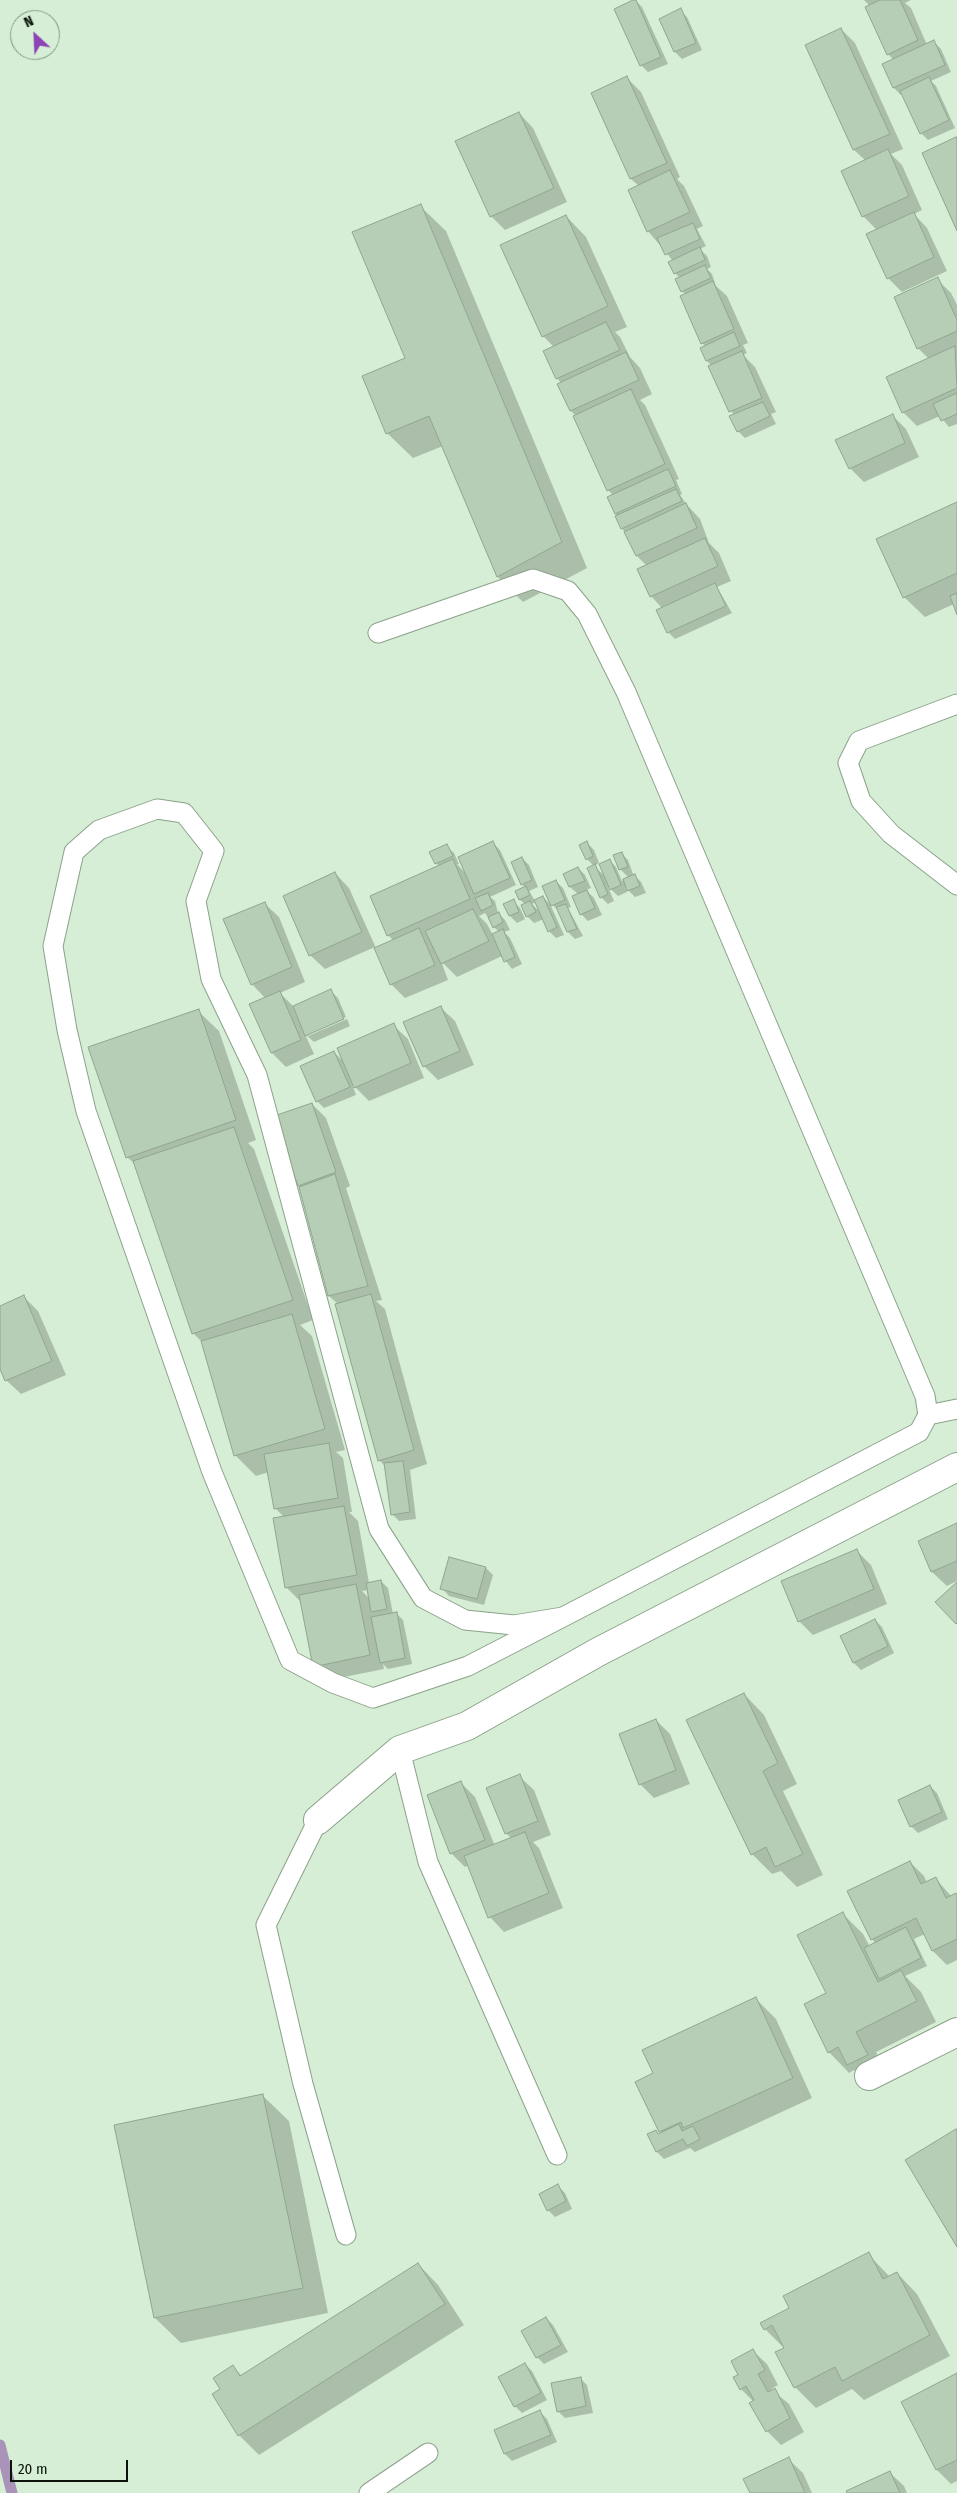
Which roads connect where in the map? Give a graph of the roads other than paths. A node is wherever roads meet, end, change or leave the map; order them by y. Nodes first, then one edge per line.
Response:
1 (378, 633) dead end
2 (957, 704) edge
3 (957, 885) edge
4 (957, 1409) edge
5 (928, 1415) junction
6 (957, 1467) edge
7 (563, 1617) junction
8 (400, 1750) junction
9 (318, 1820) joint
10 (957, 2032) edge
11 (869, 2076) dead end
12 (557, 2155) dead end
13 (346, 2235) dead end
14 (428, 2453) dead end
15 (369, 2493) edge

1 - 5 lane
2 - 3 lane
4 - 5 lane
5 - 7 lane
6 - 8 street
7 - 7 lane
8 - 9 street
8 - 12 lane
9 - 13 lane
10 - 11 street
14 - 15 lane

